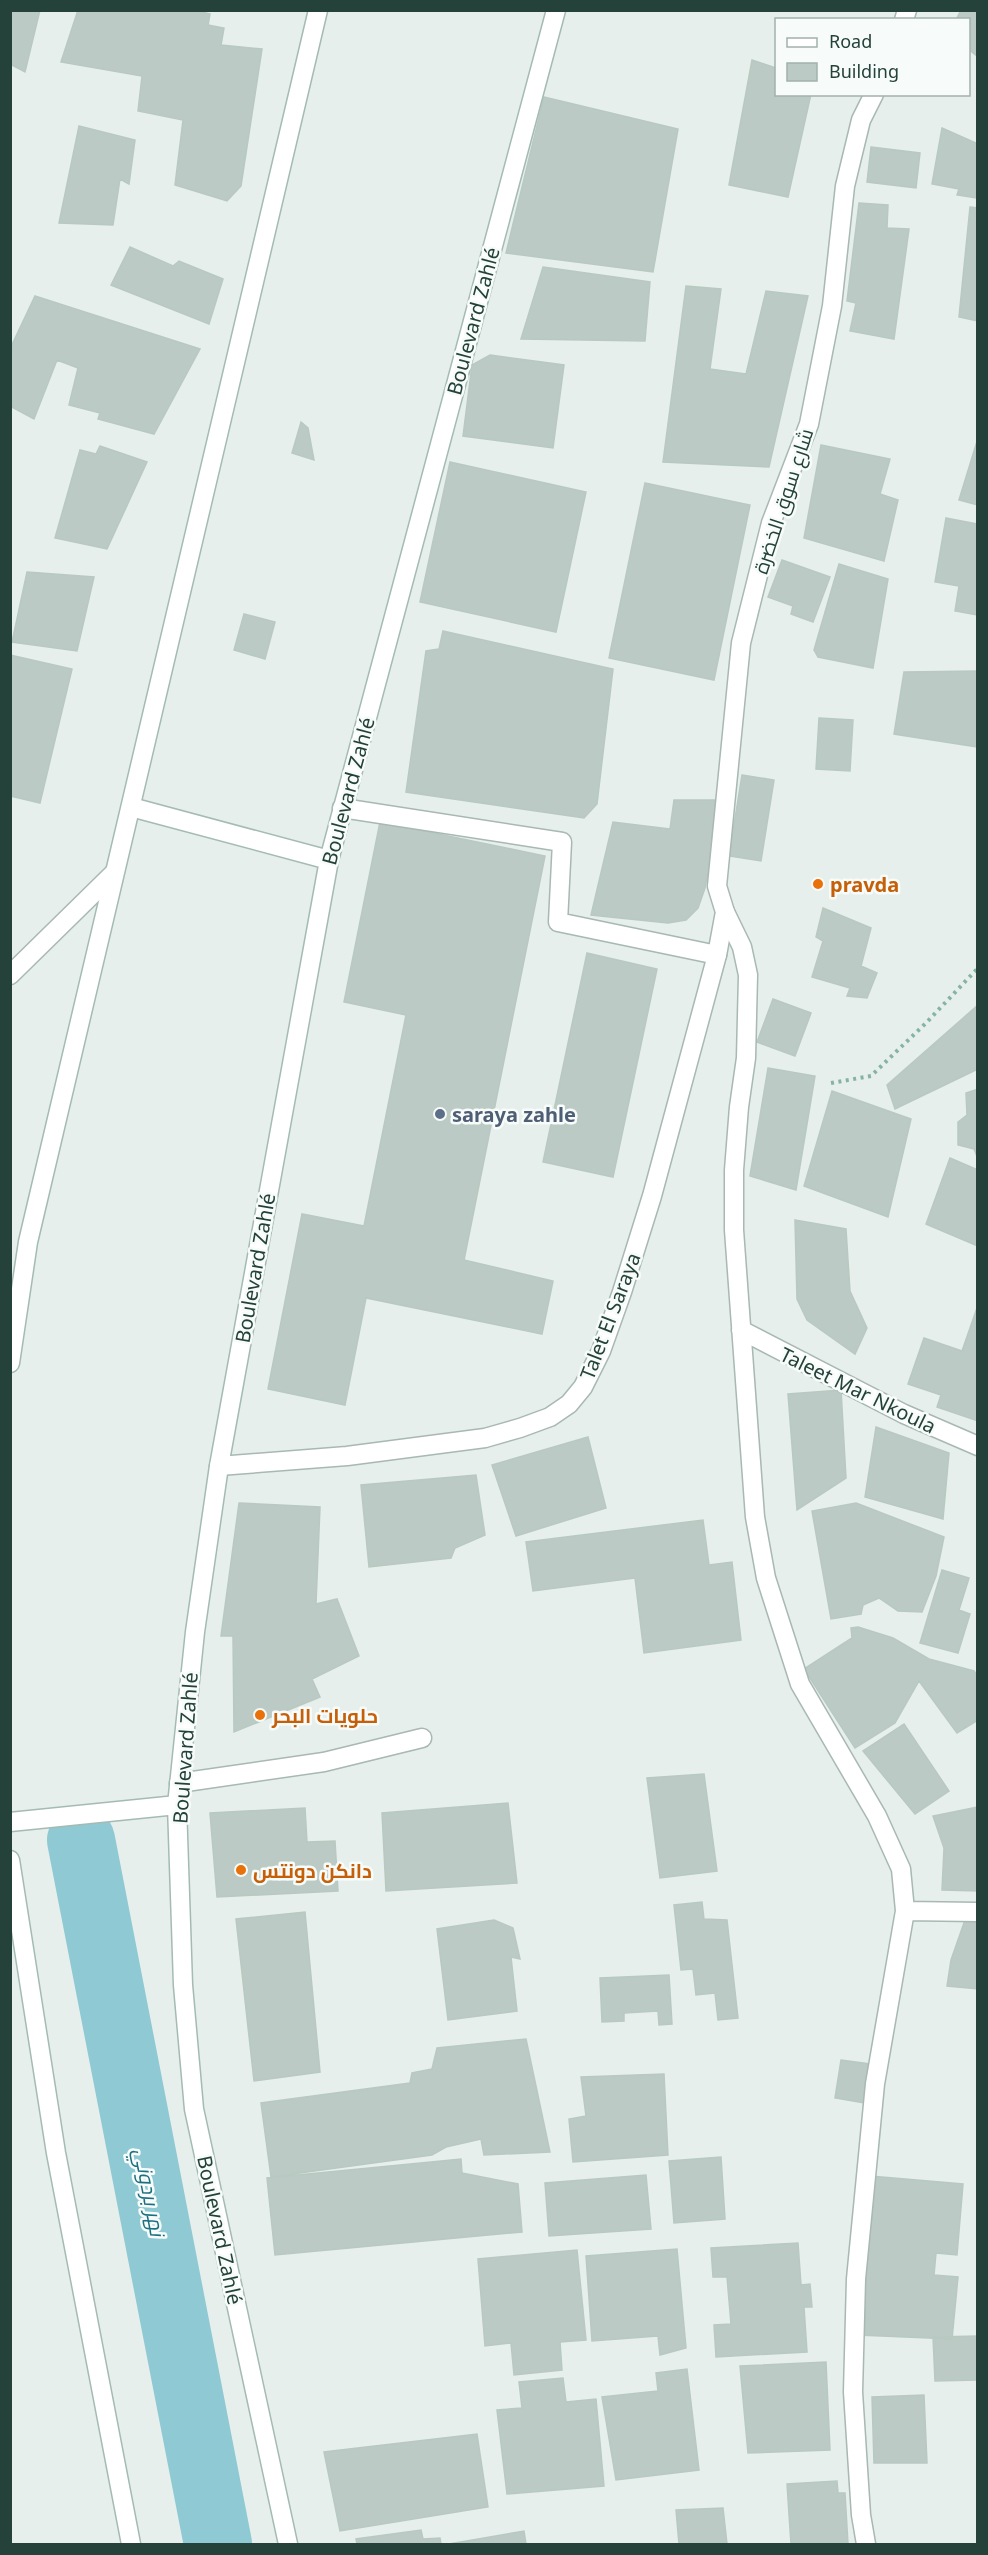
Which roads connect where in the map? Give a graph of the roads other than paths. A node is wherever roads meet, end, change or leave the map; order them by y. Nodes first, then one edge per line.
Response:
1 (318, 10) edge
2 (556, 10) edge
3 (873, 96) edge
4 (131, 807) junction
5 (342, 808) junction
6 (329, 860) junction
7 (114, 873) junction
8 (725, 912) junction
9 (717, 955) junction
10 (10, 975) edge
11 (741, 1330) junction
12 (10, 1363) edge
13 (978, 1446) edge
14 (219, 1466) junction
15 (422, 1738) dead end
16 (179, 1784) junction
17 (177, 1805) junction
18 (10, 1822) edge
19 (10, 1860) edge
20 (905, 1911) junction
21 (978, 1912) edge
22 (131, 2544) edge
23 (288, 2544) edge
24 (866, 2544) edge

1 - 4 main road
2 - 5 main road, Boulevard Zahlé
3 - 8 main road, شارع سوق الخضرة
4 - 6 main road
4 - 7 main road
5 - 6 main road, Boulevard Zahlé
5 - 9 main road
6 - 14 main road, Boulevard Zahlé
7 - 10 main road
7 - 12 main road
8 - 9 main road, Talet El Saraya
8 - 11 main road
9 - 14 main road, Talet El Saraya
11 - 13 main road, Taleet Mar Nkoula
11 - 20 main road
14 - 16 main road, Boulevard Zahlé
15 - 16 main road
16 - 17 main road, Boulevard Zahlé
17 - 18 main road
17 - 23 main road, Boulevard Zahlé
19 - 22 main road
20 - 21 main road
20 - 24 main road

